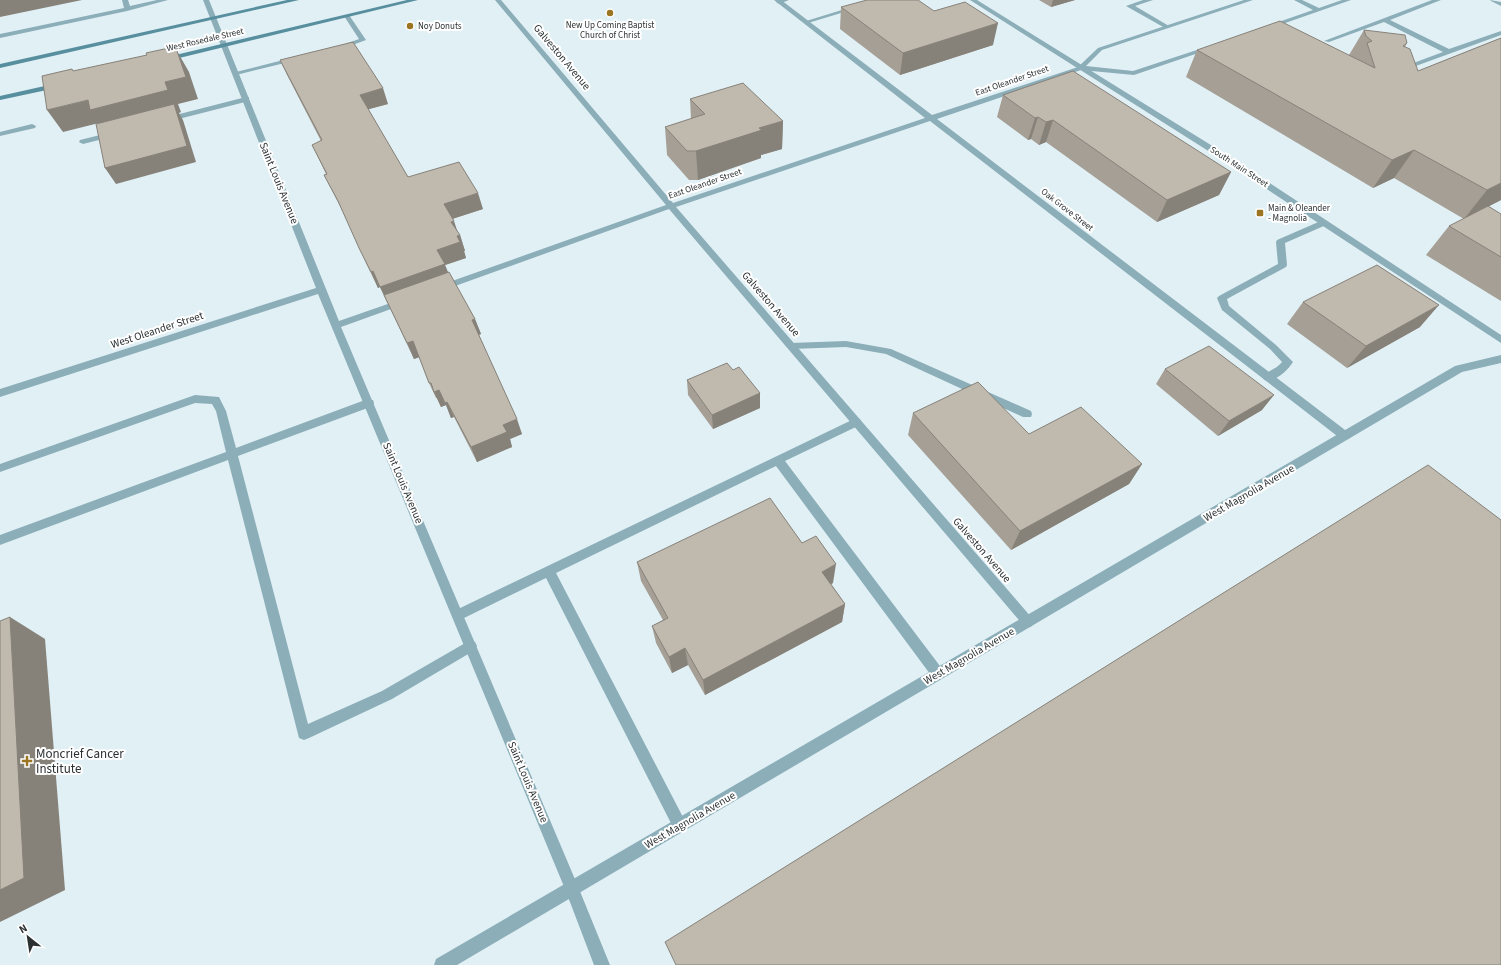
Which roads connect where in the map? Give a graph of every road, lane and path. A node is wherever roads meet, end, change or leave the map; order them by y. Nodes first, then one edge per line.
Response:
1 (125, 0) edge
2 (165, 0) edge
3 (206, 0) edge
4 (296, 0) edge
5 (415, 0) edge
6 (498, 0) edge
7 (881, 0) edge
8 (973, 0) edge
9 (1150, 0) edge
10 (1250, 0) edge
11 (1297, 0) edge
12 (1348, 0) edge
13 (1438, 0) edge
14 (1493, 0) edge
15 (781, 1) edge
16 (1501, 4) edge
17 (127, 9) junction
18 (1318, 10) junction
19 (347, 16) junction
20 (214, 18) junction
21 (1384, 20) junction
22 (806, 22) junction
23 (1167, 27) junction
24 (1267, 28) junction
25 (1260, 30) edge
26 (1274, 31) edge
27 (1500, 33) edge
28 (0, 36) edge
29 (1327, 41) dead end
30 (225, 45) junction
31 (1216, 45) edge
32 (333, 50) edge
33 (1449, 52) junction
34 (304, 57) edge
35 (163, 60) edge
36 (0, 66) edge
37 (1080, 68) junction
38 (236, 73) junction
39 (1391, 73) edge
40 (62, 84) edge
41 (0, 98) edge
42 (246, 99) junction
43 (932, 118) junction
44 (160, 122) edge
45 (32, 126) dead end
46 (122, 132) edge
47 (0, 134) edge
48 (83, 142) dead end
49 (671, 206) junction
50 (1323, 223) junction
51 (321, 290) junction
52 (434, 291) edge
53 (411, 299) edge
54 (337, 325) junction
55 (1501, 340) edge
56 (791, 346) junction
57 (1501, 359) edge
58 (1268, 377) junction
59 (0, 393) edge
60 (369, 402) junction
61 (1027, 414) dead end
62 (856, 422) junction
63 (1345, 436) junction
64 (232, 454) junction
65 (778, 460) junction
66 (0, 468) edge
67 (0, 540) edge
68 (549, 570) junction
69 (458, 615) junction
70 (1028, 622) junction
71 (471, 646) junction
72 (938, 674) junction
73 (680, 826) junction
74 (572, 889) junction
75 (442, 965) edge
76 (602, 965) edge

1 - 17 street
2 - 17 street
3 - 20 street, Saint Louis Avenue
4 - 20 main road, West Rosedale Street
5 - 19 main road, West Rosedale Street
6 - 49 street, Galveston Avenue
7 - 22 street
8 - 37 street, South Main Street
9 - 23 street
10 - 23 street, East Oleander Street
11 - 18 street
12 - 18 street
13 - 21 street
14 - 16 street
15 - 22 street, Oak Grove Street
17 - 28 street
18 - 24 street
19 - 30 main road, West Rosedale Street
19 - 32 street
20 - 30 street, Saint Louis Avenue
20 - 36 main road, West Rosedale Street
21 - 29 street
21 - 33 street
22 - 43 street, Oak Grove Street
23 - 37 street, East Oleander Street
24 - 25 street
24 - 26 street
27 - 33 street
30 - 35 main road, West Rosedale Street
30 - 38 street, Saint Louis Avenue
31 - 37 street, East Oleander Street
33 - 39 street
34 - 38 street
37 - 43 street, East Oleander Street
37 - 50 street, South Main Street
38 - 42 street, Saint Louis Avenue
40 - 41 main road
42 - 44 street
42 - 51 street, Saint Louis Avenue
43 - 49 street, East Oleander Street
43 - 58 street, Oak Grove Street
45 - 47 street
46 - 48 street
49 - 52 street, East Oleander Street
49 - 56 street, Galveston Avenue
50 - 55 street, South Main Street
50 - 58 street
51 - 54 street, Saint Louis Avenue
51 - 59 street, West Oleander Street
53 - 54 street
54 - 60 street, Saint Louis Avenue
56 - 61 street
56 - 62 street, Galveston Avenue
57 - 63 street, West Magnolia Avenue
58 - 63 street, Oak Grove Street
60 - 64 street
60 - 69 street, Saint Louis Avenue
62 - 65 street
62 - 70 street, Galveston Avenue
63 - 70 street, West Magnolia Avenue
64 - 66 street
64 - 67 street
64 - 71 street
65 - 68 street
65 - 72 street
68 - 69 street
68 - 73 street
69 - 71 street, Saint Louis Avenue
70 - 72 street, West Magnolia Avenue
71 - 74 street, Saint Louis Avenue
72 - 73 street, West Magnolia Avenue
73 - 74 street, West Magnolia Avenue
74 - 75 street, West Magnolia Avenue
74 - 76 street, Saint Louis Avenue

